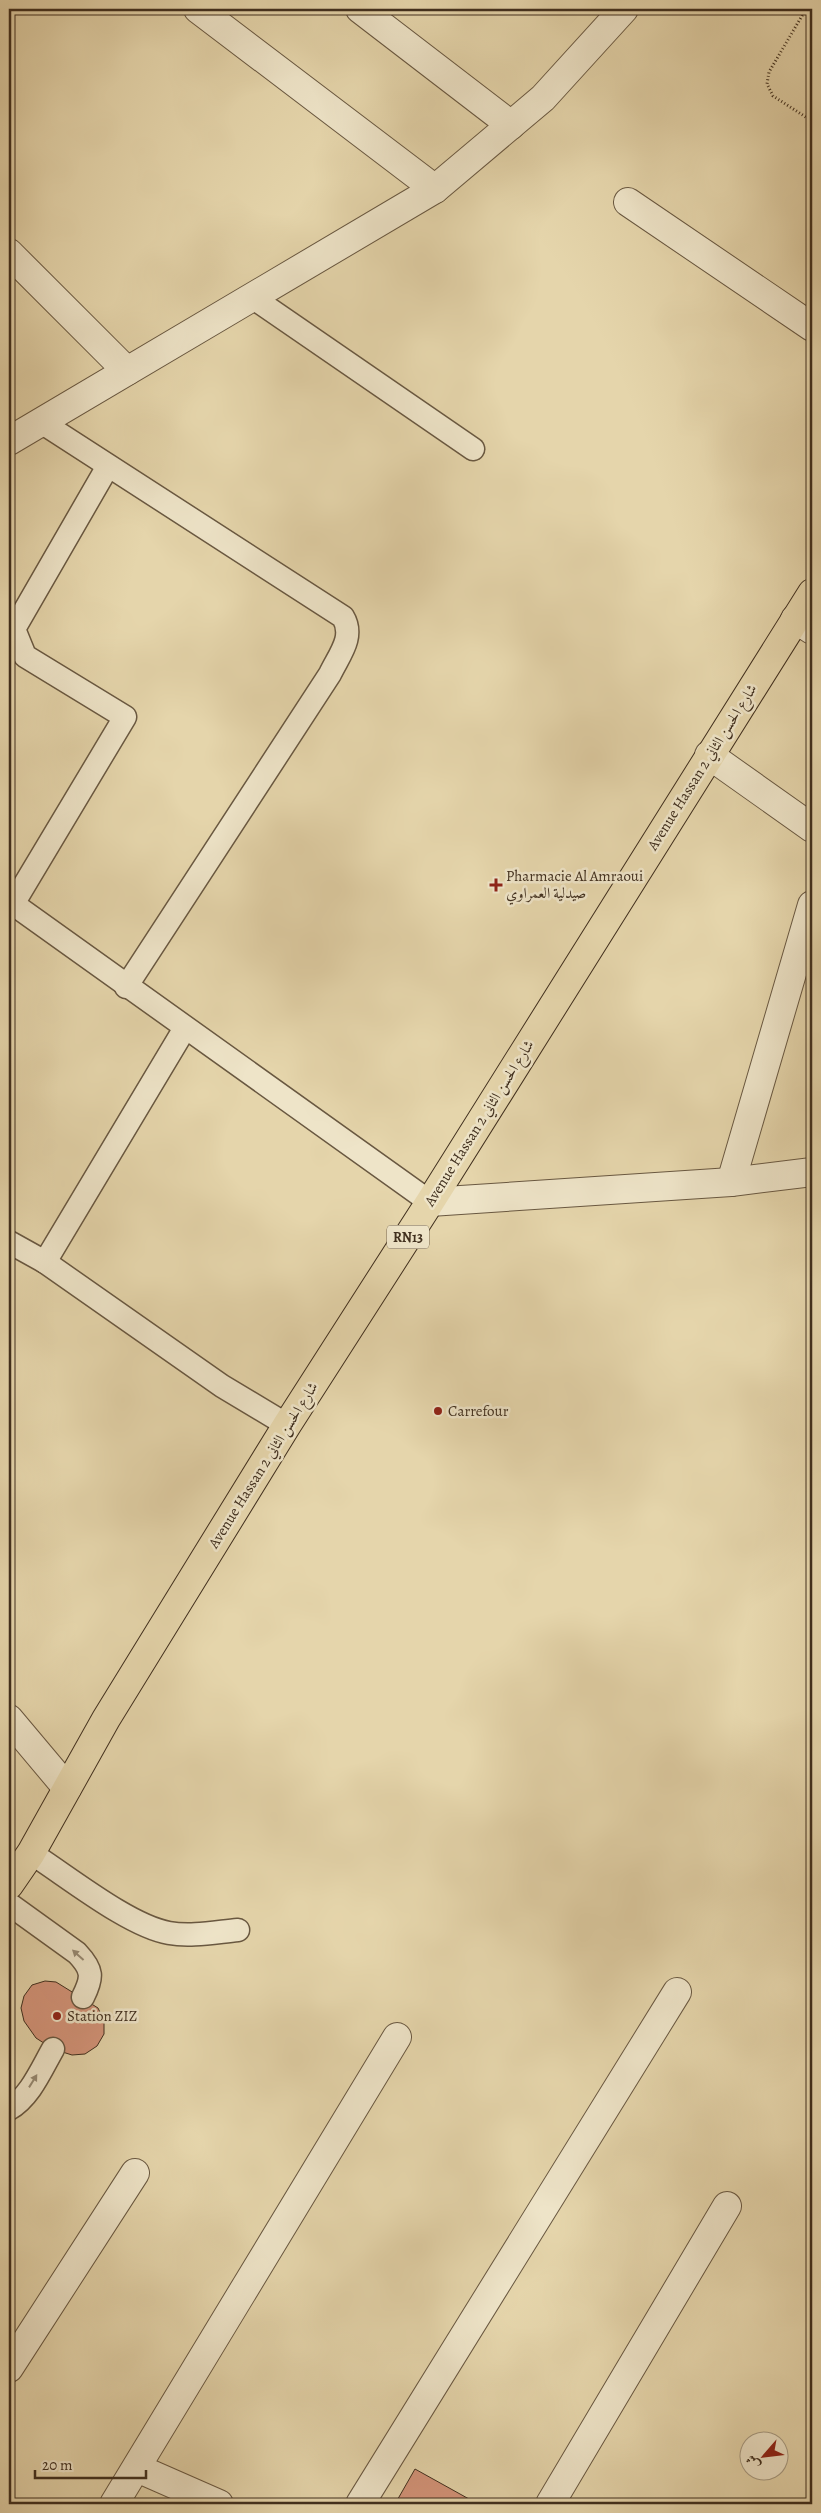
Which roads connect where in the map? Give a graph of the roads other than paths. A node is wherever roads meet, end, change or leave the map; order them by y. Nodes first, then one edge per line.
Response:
1 (198, 9) edge
2 (360, 9) edge
3 (624, 9) edge
4 (511, 125) junction
5 (435, 189) junction
6 (628, 202) dead end
7 (9, 254) edge
8 (252, 297) junction
9 (812, 327) edge
10 (127, 371) junction
11 (41, 422) junction
12 (9, 441) edge
13 (473, 449) dead end
14 (108, 466) junction
15 (812, 592) edge
16 (804, 625) edge
17 (709, 755) junction
18 (812, 828) edge
19 (11, 903) edge
20 (812, 905) edge
21 (126, 987) junction
22 (185, 1028) junction
23 (812, 1172) edge
24 (731, 1182) junction
25 (430, 1202) junction
26 (9, 1242) edge
27 (46, 1262) junction
28 (287, 1425) junction
29 (9, 1719) edge
30 (67, 1788) junction
31 (31, 1853) junction
32 (9, 1885) edge
33 (9, 1904) edge
34 (238, 1930) dead end
35 (677, 1992) dead end
36 (83, 1997) dead end
37 (397, 2037) dead end
38 (53, 2050) dead end
39 (9, 2109) edge
40 (135, 2173) dead end
41 (727, 2206) dead end
42 (9, 2368) edge
43 (137, 2468) junction
44 (114, 2504) edge
45 (219, 2504) edge
46 (360, 2504) edge
47 (550, 2504) edge

1 - 5 street
2 - 4 street
3 - 4 street
4 - 5 street
5 - 8 street
6 - 9 street
7 - 10 street
8 - 10 street
8 - 13 lane
10 - 11 street
11 - 12 street
11 - 14 lane
14 - 19 lane
14 - 21 lane
15 - 16 main road, Avenue Hassan 2 شارع الحسن الثاني / RN13
16 - 17 main road, Avenue Hassan 2 شارع الحسن الثاني / RN13
17 - 18 street
17 - 25 main road, Avenue Hassan 2 شارع الحسن الثاني / RN13
19 - 21 lane
20 - 24 street
21 - 22 lane
22 - 25 lane
22 - 27 lane
23 - 24 street
24 - 25 street
25 - 28 main road, Avenue Hassan 2 شارع الحسن الثاني / RN13
26 - 27 lane
27 - 28 lane
28 - 30 main road, Avenue Hassan 2 شارع الحسن الثاني / RN13
29 - 30 street
30 - 31 main road, Avenue Hassan 2 شارع الحسن الثاني / RN13
31 - 32 main road, Avenue Hassan 2 شارع الحسن الثاني / RN13
31 - 34 lane
36 -> 33 lane
35 - 46 street
37 - 43 street
39 -> 38 lane
40 - 42 street
41 - 47 street
43 - 44 street
43 - 45 street

